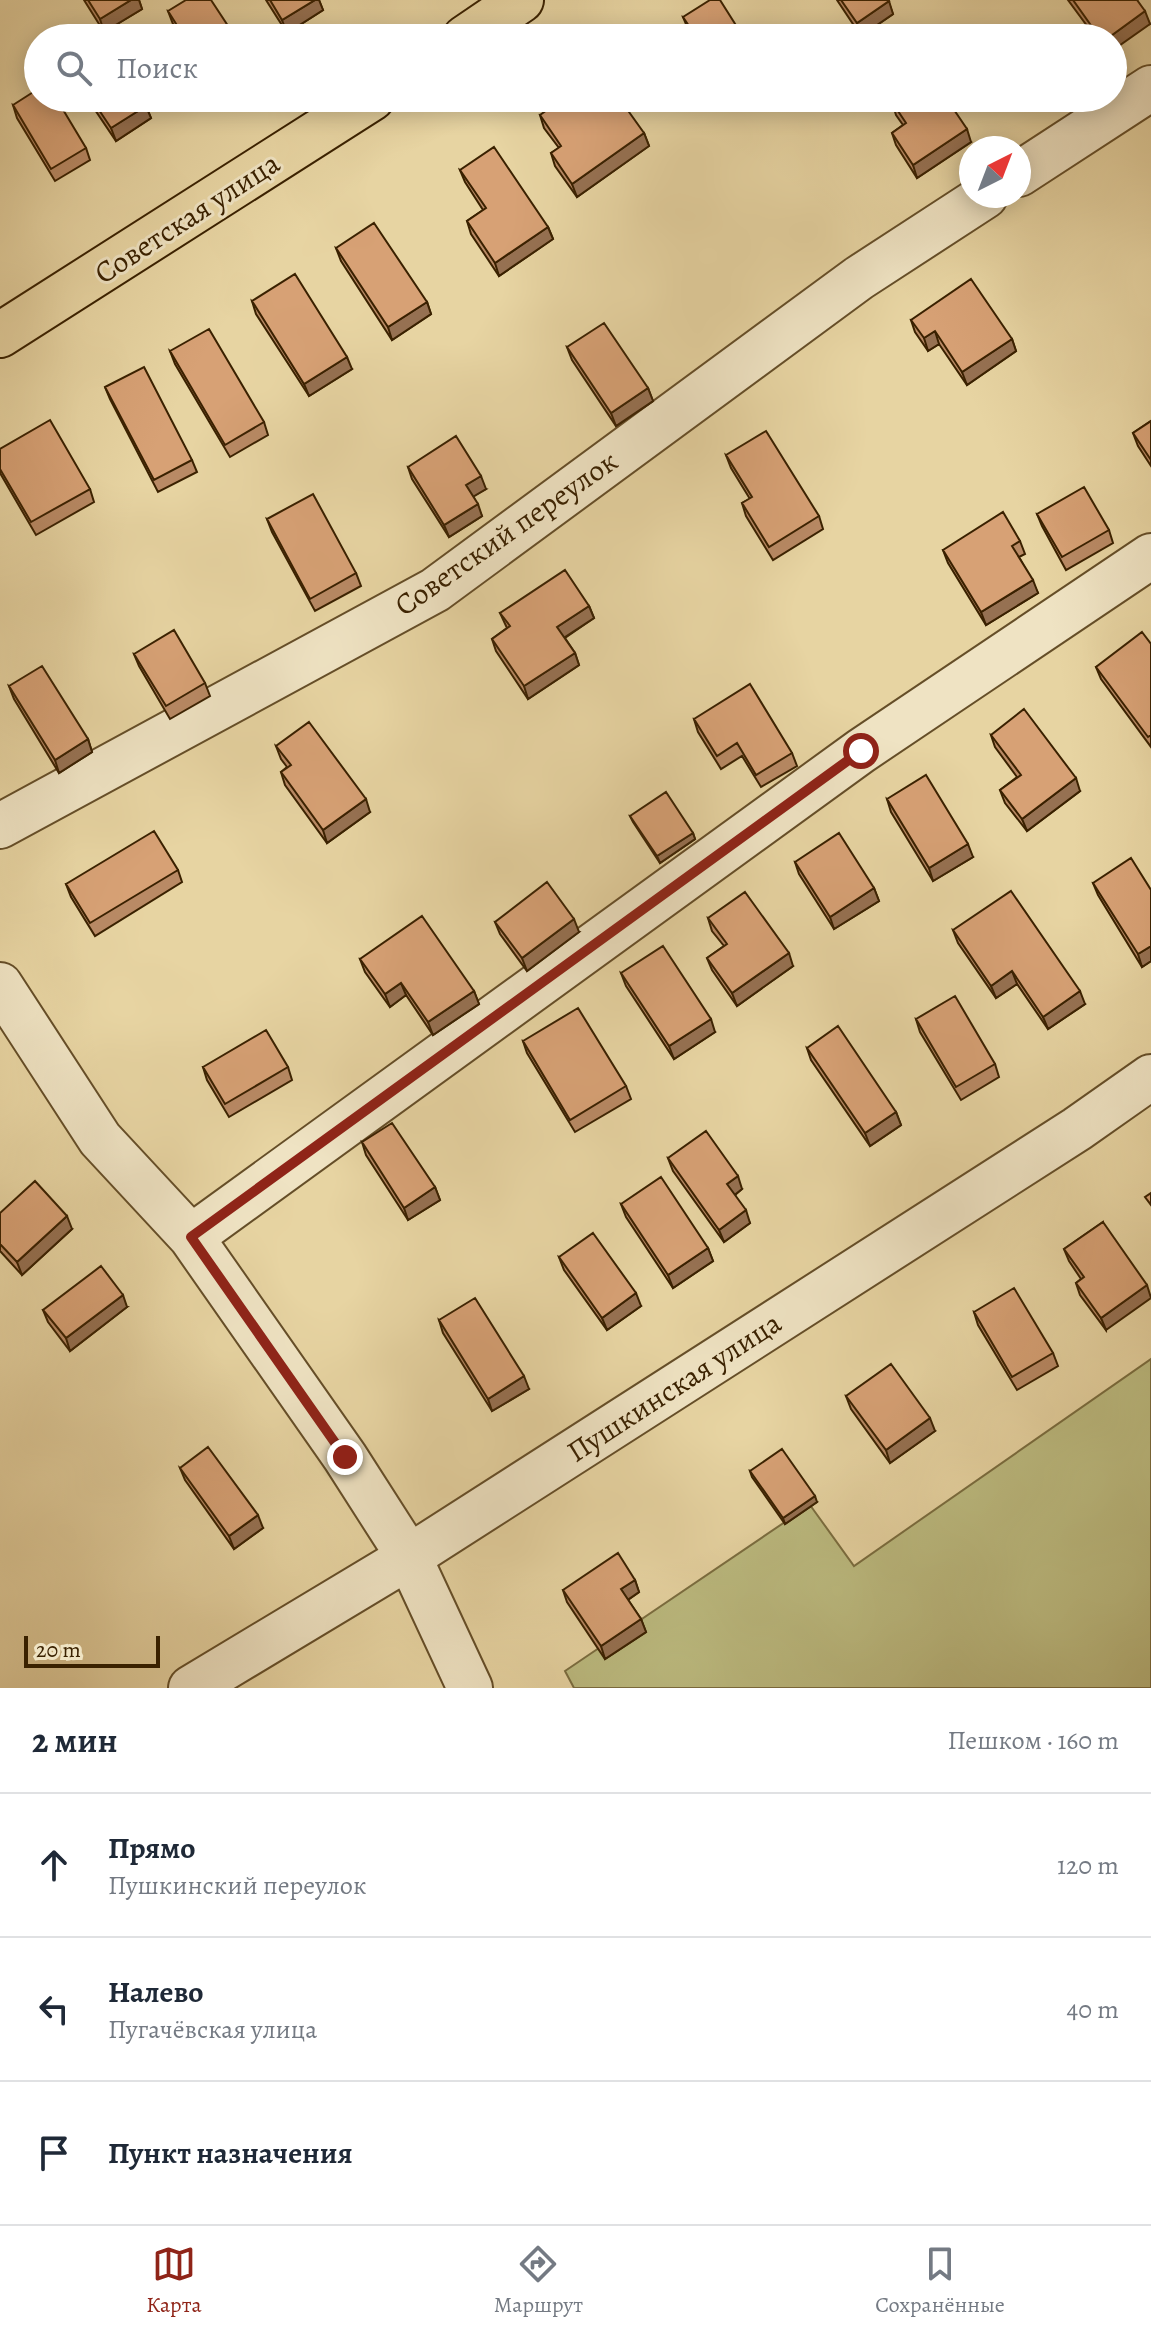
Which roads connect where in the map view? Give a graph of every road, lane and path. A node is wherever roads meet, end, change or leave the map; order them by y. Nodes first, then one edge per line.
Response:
1 (521, 0) edge
2 (486, 24) edge
3 (1151, 88) edge
4 (1127, 104) edge
5 (350, 112) edge
6 (1114, 112) edge
7 (1031, 166) edge
8 (967, 208) edge
9 (0, 335) edge
10 (1151, 556) edge
11 (0, 826) edge
12 (0, 985) edge
13 (1151, 1077) edge
14 (191, 1237) junction
15 (409, 1557) junction
16 (191, 1688) edge
17 (470, 1688) edge

1 - 2 main road
3 - 4 street
5 - 9 main road, Советская улица
6 - 7 street
8 - 11 street, Советский переулок
10 - 14 street
12 - 14 street
13 - 15 street, Пушкинская улица
14 - 15 street
15 - 16 street, Пушкинская улица
15 - 17 street

